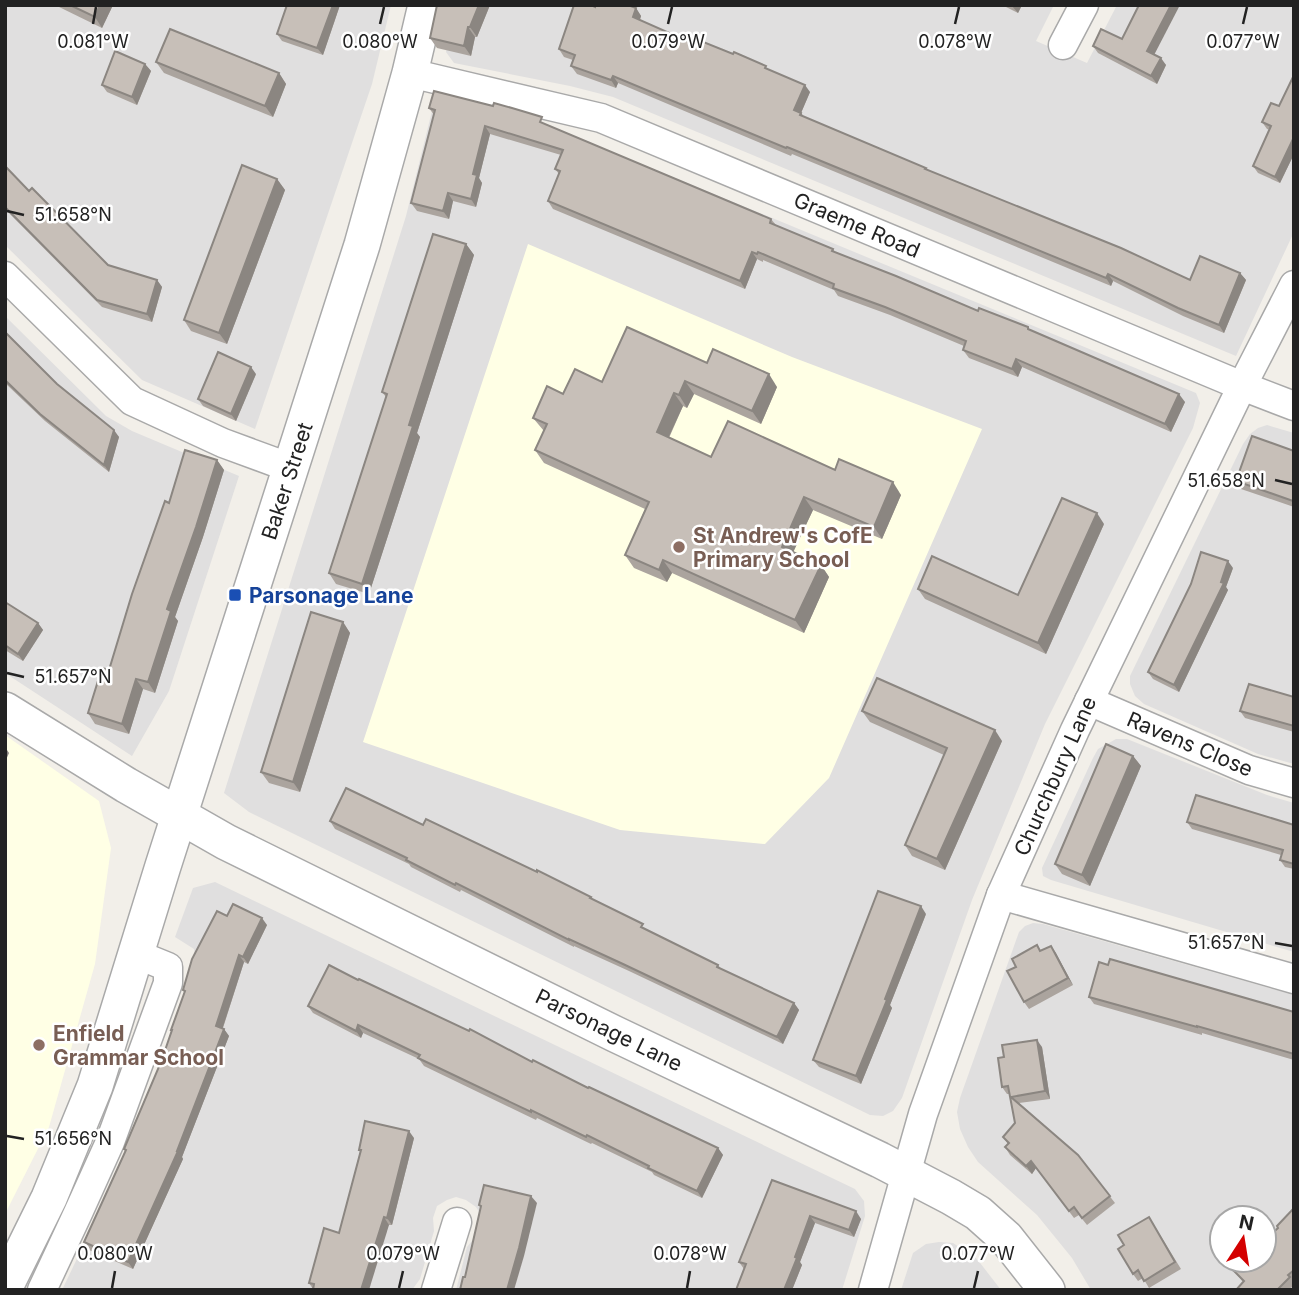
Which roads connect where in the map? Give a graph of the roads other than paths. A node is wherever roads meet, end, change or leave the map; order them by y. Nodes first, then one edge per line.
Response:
1 (426, 5) edge
2 (1084, 5) edge
3 (1063, 45) dead end
4 (410, 73) junction
5 (5, 276) edge
6 (1294, 285) edge
7 (1242, 387) junction
8 (1294, 406) edge
9 (291, 468) junction
10 (1088, 701) junction
11 (5, 710) edge
12 (1294, 783) edge
13 (180, 816) junction
14 (1001, 895) junction
15 (1294, 979) edge
16 (906, 1174) junction
17 (64, 1205) junction
18 (457, 1222) dead end
19 (5, 1287) edge
20 (42, 1290) edge
21 (436, 1290) edge
22 (873, 1290) edge
23 (1047, 1290) edge

1 - 4 street, Baker Street
2 - 3 street
4 - 7 street, Graeme Road
4 - 9 street, Baker Street
5 - 9 street
6 - 7 street, Churchbury Lane
7 - 8 street, Graeme Road
7 - 10 street, Churchbury Lane
9 - 13 street, Baker Street
10 - 12 street, Ravens Close
10 - 14 street, Churchbury Lane
11 - 13 street, Parsonage Lane
13 - 16 street, Parsonage Lane
13 - 17 street, Baker Street
14 - 15 street
14 - 16 street, Churchbury Lane
16 - 22 street, Churchbury Lane
16 - 23 street, Parsonage Lane
17 - 19 street, Baker Street
17 - 20 street, Baker Street
18 - 21 street

